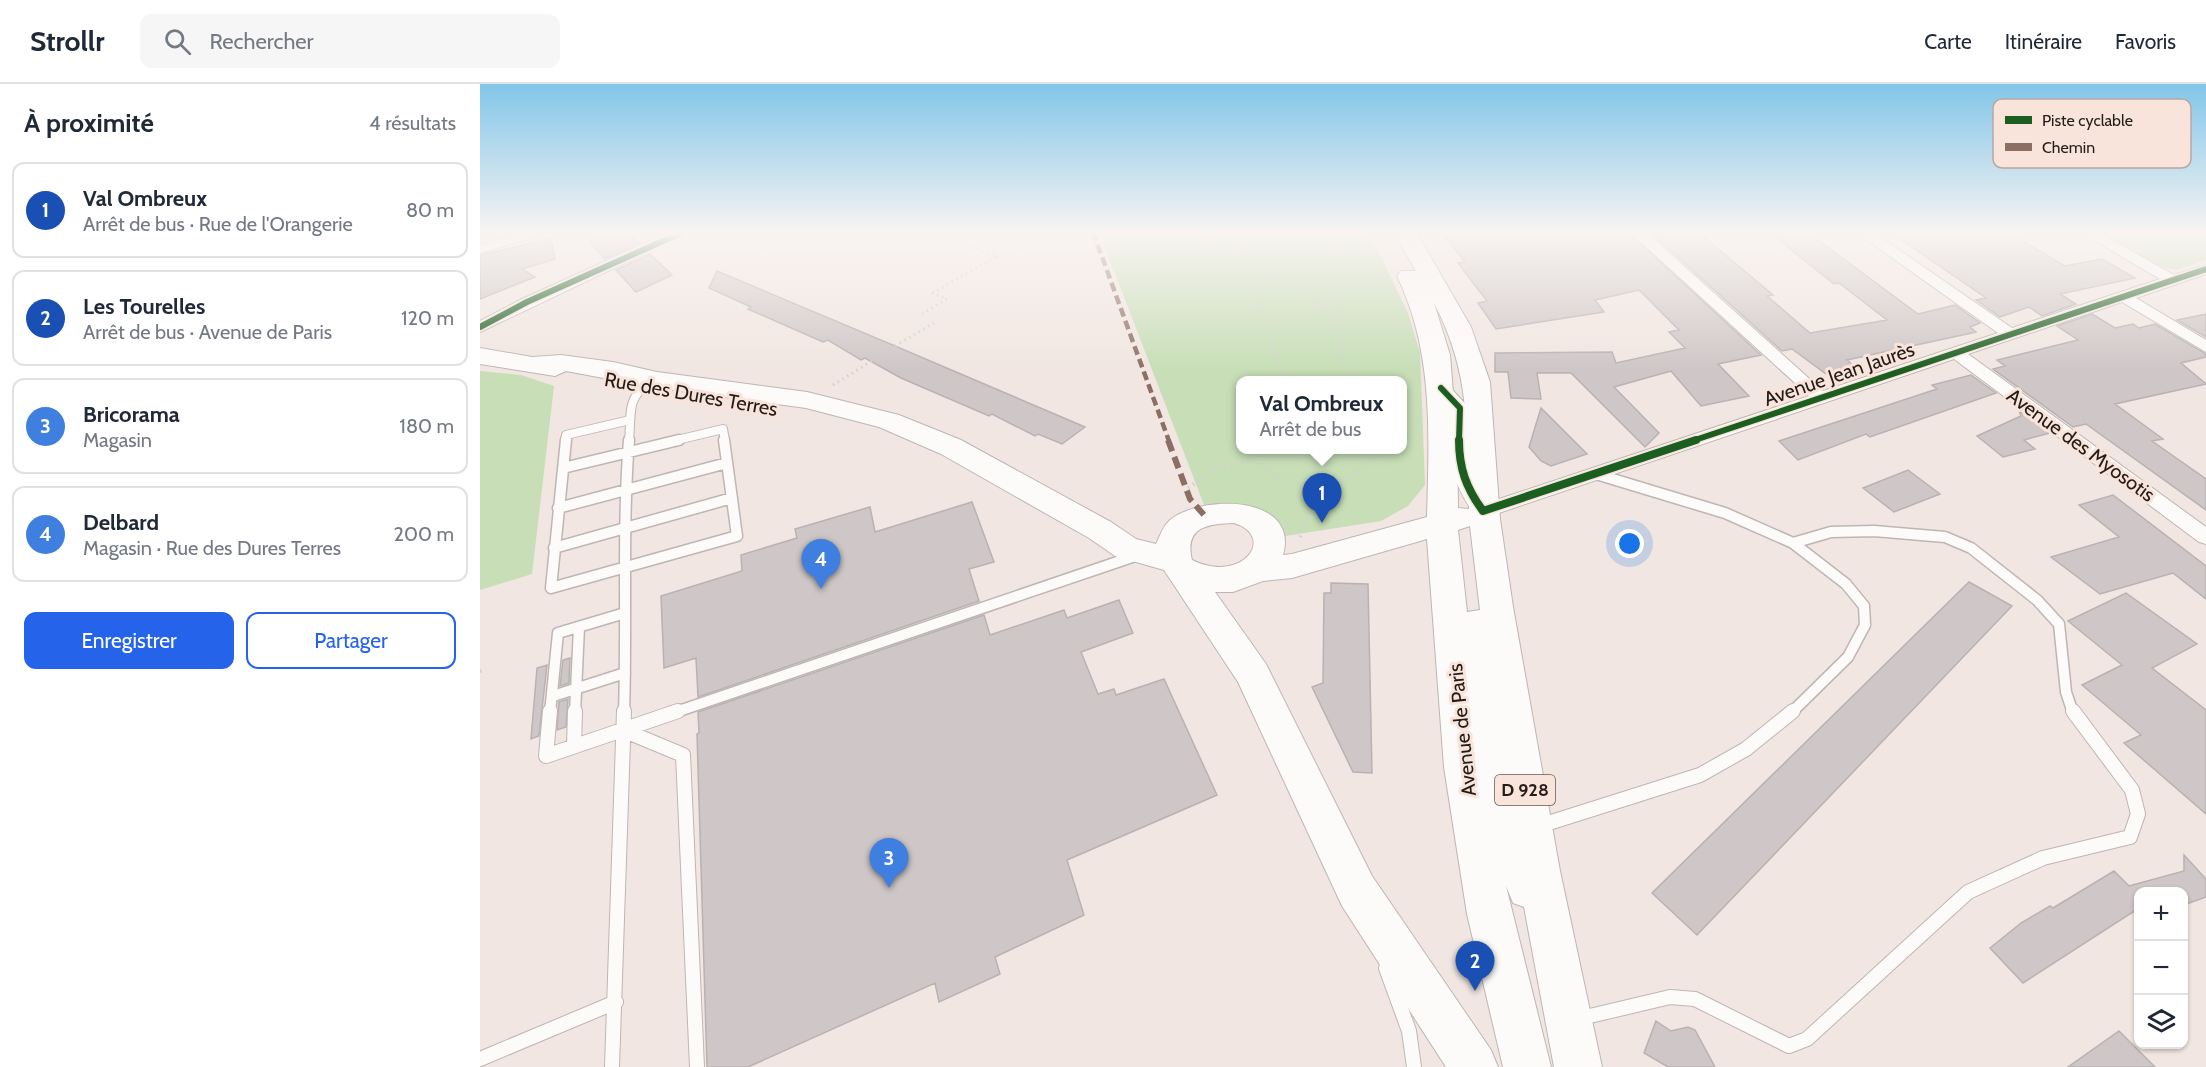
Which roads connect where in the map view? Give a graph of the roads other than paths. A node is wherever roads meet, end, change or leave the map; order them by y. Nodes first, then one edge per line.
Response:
1 (581, 278) edge
2 (1410, 278) edge
3 (1431, 278) edge
4 (1688, 278) edge
5 (1929, 278) edge
6 (2174, 278) edge
7 (2170, 279) joint
8 (2122, 296) junction
9 (527, 302) junction
10 (480, 319) edge
11 (480, 327) edge
12 (2008, 333) junction
13 (2206, 347) edge
14 (1955, 352) junction
15 (484, 354) edge
16 (649, 384) junction
17 (1441, 387) junction
18 (1821, 398) junction
19 (850, 412) junction
20 (630, 420) junction
21 (628, 453) junction
22 (727, 463) junction
23 (564, 468) junction
24 (1596, 474) junction
25 (625, 490) junction
26 (732, 498) junction
27 (558, 508) junction
28 (1483, 511) junction
29 (1442, 524) junction
30 (627, 528) junction
31 (1100, 530) junction
32 (2206, 537) edge
33 (1792, 543) junction
34 (1357, 546) junction
35 (554, 548) junction
36 (1273, 553) junction
37 (1141, 554) junction
38 (1178, 555) junction
39 (627, 567) junction
40 (625, 613) junction
41 (579, 627) junction
42 (625, 673) junction
43 (578, 688) junction
44 (553, 696) junction
45 (623, 729) junction
46 (574, 746) junction
47 (1532, 828) junction
48 (1357, 891) junction
49 (1553, 951) junction
50 (616, 1002) junction
51 (1568, 1022) junction
52 (480, 1059) edge
53 (612, 1067) edge
54 (697, 1067) edge
55 (1414, 1067) edge
56 (1474, 1067) edge
57 (1527, 1067) edge
58 (1578, 1067) edge

1 - 9 street
2 - 17 main road, Avenue de Paris / D 928
3 - 28 main road, D 928
4 - 18 street
5 - 12 street
6 - 7 street, Avenue Jean Jaurès
7 - 8 street, Avenue Jean Jaurès
8 - 12 street, Avenue Jean Jaurès
8 - 13 street
9 - 10 street
9 - 11 street
12 - 14 street, Avenue Jean Jaurès
14 - 18 street, Avenue Jean Jaurès
14 - 32 street, Avenue des Myosotis
15 - 16 main road, Rue des Dures Terres
16 - 19 main road, Rue des Dures Terres
16 - 19 main road, Rue des Dures Terres
16 - 20 lane
17 - 28 street
17 - 29 main road, Avenue de Paris / D 928
18 - 24 street, Avenue Jean Jaurès
19 - 31 main road, Rue des Dures Terres
20 - 21 lane
20 - 23 lane
21 - 22 lane
21 - 23 lane
21 - 25 lane
22 - 25 lane
22 - 26 lane
23 - 27 lane
24 - 28 street, Avenue Jean Jaurès
24 - 33 lane
25 - 27 lane
25 - 30 lane
26 - 30 lane
26 - 39 lane
27 - 35 lane
28 - 29 main road, Avenue Jean Jaurès
28 - 47 main road, D 928
29 - 34 main road, Avenue Jean Jaurès
29 - 49 main road
29 - 57 main road, Avenue de Paris / D 928
30 - 35 lane
30 - 39 lane
31 - 37 main road, Rue des Dures Terres
31 - 38 main road, Rue des Dures Terres
33 - 47 lane
33 - 51 lane
34 - 36 main road
34 - 36 main road
35 - 39 lane
36 - 38 main road
36 - 38 main road
37 - 38 main road, Rue des Dures Terres
37 - 45 lane
38 - 48 main road
39 - 40 lane
40 - 41 lane
40 - 42 lane
41 - 43 lane
41 - 44 lane
42 - 43 lane
42 - 45 lane
43 - 44 lane
43 - 46 lane
44 - 46 lane
45 - 46 lane
45 - 50 lane
45 - 54 lane
47 - 49 main road, D 928
48 - 55 lane
48 - 56 main road
49 - 51 main road, D 928
50 - 52 lane
50 - 53 lane
51 - 58 main road, D 928

